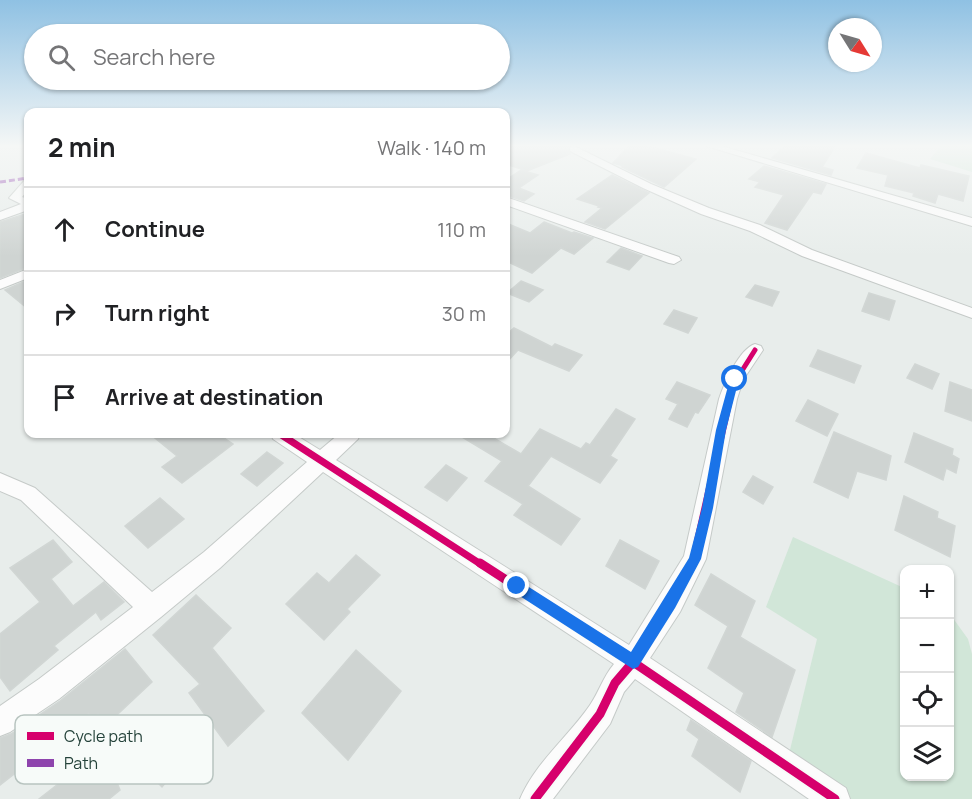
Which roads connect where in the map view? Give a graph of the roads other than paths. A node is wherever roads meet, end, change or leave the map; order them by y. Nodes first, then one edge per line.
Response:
1 (640, 182) edge
2 (836, 182) edge
3 (24, 188) edge
4 (510, 202) edge
5 (24, 203) edge
6 (24, 207) edge
7 (0, 216) edge
8 (972, 222) edge
9 (674, 260) dead end
10 (24, 275) edge
11 (0, 285) edge
12 (972, 313) edge
13 (756, 350) dead end
14 (286, 438) edge
15 (346, 438) edge
16 (320, 459) junction
17 (0, 482) edge
18 (153, 608) junction
19 (633, 662) junction
20 (0, 722) edge
21 (535, 799) edge
22 (835, 799) edge

1 - 12 street
2 - 8 street
3 - 5 street
4 - 9 street
6 - 7 street
10 - 11 street
13 - 19 street
14 - 16 street
15 - 16 street
16 - 18 street
16 - 19 street
17 - 18 street
18 - 20 street
19 - 21 street
19 - 22 street

